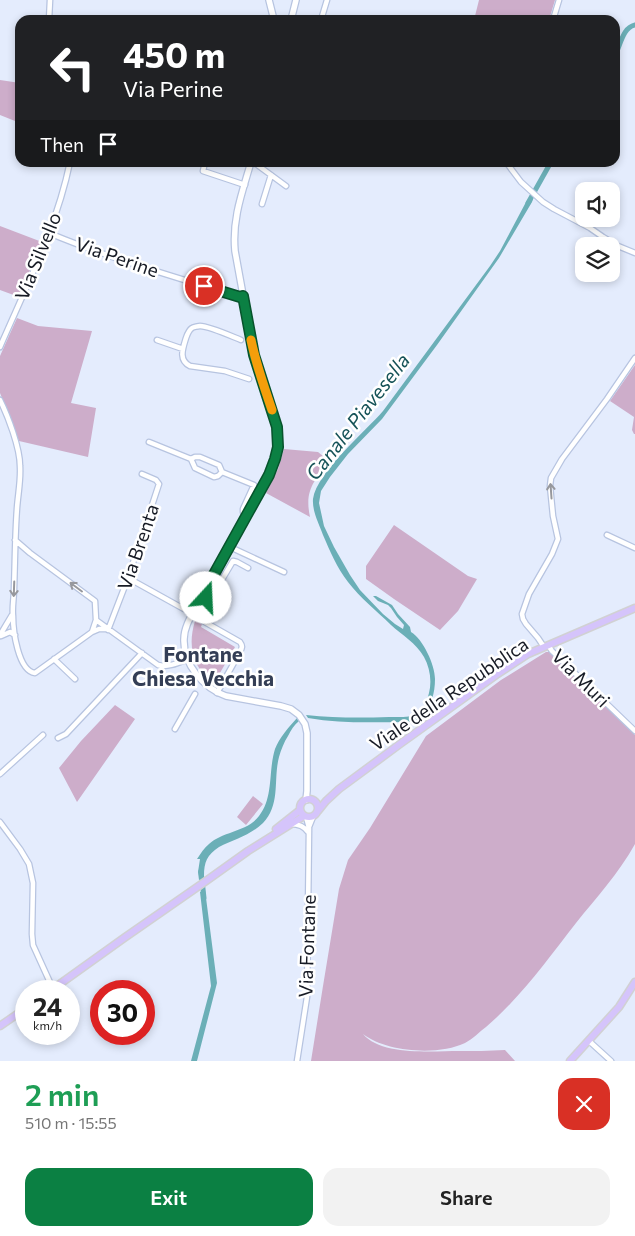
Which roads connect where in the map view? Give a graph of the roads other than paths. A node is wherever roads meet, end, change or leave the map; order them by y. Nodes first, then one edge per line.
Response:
1 (50, 0) edge
2 (269, 0) edge
3 (296, 0) edge
4 (327, 0) edge
5 (559, 0) edge
6 (49, 15) edge
7 (273, 15) edge
8 (292, 15) edge
9 (322, 15) edge
10 (554, 15) edge
11 (69, 167) edge
12 (204, 167) edge
13 (250, 167) edge
14 (260, 167) edge
15 (510, 167) edge
16 (270, 175) junction
17 (245, 185) junction
18 (286, 186) dead end
19 (262, 204) dead end
20 (49, 233) junction
21 (635, 252) edge
22 (243, 296) junction
23 (157, 340) dead end
24 (241, 340) dead end
25 (0, 347) edge
26 (183, 349) junction
27 (635, 358) edge
28 (249, 379) dead end
29 (0, 400) edge
30 (149, 442) dead end
31 (191, 460) junction
32 (222, 472) junction
33 (142, 474) dead end
34 (254, 486) junction
35 (264, 486) junction
36 (247, 516) junction
37 (607, 535) dead end
38 (15, 540) junction
39 (230, 547) junction
40 (635, 548) edge
41 (15, 553) junction
42 (30, 553) junction
43 (248, 568) dead end
44 (284, 572) dead end
45 (128, 578) junction
46 (202, 596) junction
47 (210, 600) junction
48 (635, 608) edge
49 (13, 614) junction
50 (192, 614) junction
51 (96, 620) junction
52 (108, 630) junction
53 (92, 632) junction
54 (15, 635) junction
55 (0, 636) edge
56 (546, 646) junction
57 (142, 653) junction
58 (54, 659) junction
59 (188, 659) junction
60 (75, 679) dead end
61 (217, 693) junction
62 (195, 694) dead end
63 (175, 729) dead end
64 (635, 731) edge
65 (43, 735) dead end
66 (58, 738) dead end
67 (0, 774) edge
68 (339, 789) junction
69 (311, 800) junction
70 (318, 811) junction
71 (306, 815) junction
72 (0, 822) edge
73 (290, 824) junction
74 (309, 831) junction
75 (268, 837) junction
76 (48, 980) edge
77 (66, 980) edge
78 (635, 982) edge
79 (15, 1016) edge
80 (0, 1026) edge
81 (589, 1041) junction
82 (297, 1061) edge
83 (570, 1061) edge
84 (611, 1061) edge

1 - 6 street
2 - 7 street
3 - 8 street
4 - 9 street
5 - 10 street
11 - 20 street, Via Silvello
12 - 17 street
13 - 17 street
14 - 16 street
15 - 21 street
16 - 18 street
16 - 19 street
17 - 22 street
20 - 22 street, Via Perine
20 - 25 street, Via Silvello
22 - 35 street
23 - 26 street
24 - 26 street
26 - 28 street
56 -> 27 street, Via Muri
29 - 38 street
30 - 31 street
31 - 32 street
31 - 32 street
32 - 34 street
33 - 45 street, Via Brenta
34 - 35 street
34 - 36 street
35 - 36 street
36 - 39 street
37 - 40 street
38 - 41 street
38 - 42 street
39 - 44 street
39 - 46 street
41 - 42 street
41 -> 49 street
51 -> 42 street
43 - 47 street
45 - 50 street
45 - 52 street, Via Brenta
46 - 47 street
46 - 50 street
47 - 61 street
48 - 56 main road, Viale della Repubblica
49 - 54 street
49 - 55 street
50 - 59 street
51 - 52 street
51 - 53 street
52 - 53 street
52 - 57 street
53 - 58 street
54 - 55 street
54 - 58 street
56 - 64 street, Via Muri
56 - 68 main road, Viale della Repubblica
57 - 59 street
57 - 66 street
58 - 60 street
59 - 61 street
61 - 69 street
62 - 63 street
65 - 67 street
68 - 69 main road, Viale della Repubblica
68 - 70 main road, Viale della Repubblica
69 - 70 main road
69 - 71 main road, Viale della Repubblica
70 - 71 main road, Viale della Repubblica
71 - 73 main road, Viale della Repubblica
71 - 74 street, Via Fontane
71 - 75 main road, Viale della Repubblica
72 - 76 street
73 - 74 street
73 - 75 main road, Viale della Repubblica
74 - 82 street, Via Fontane
75 - 77 main road, Viale della Repubblica
78 - 81 main road
79 - 80 main road
81 - 83 main road
81 - 84 street

